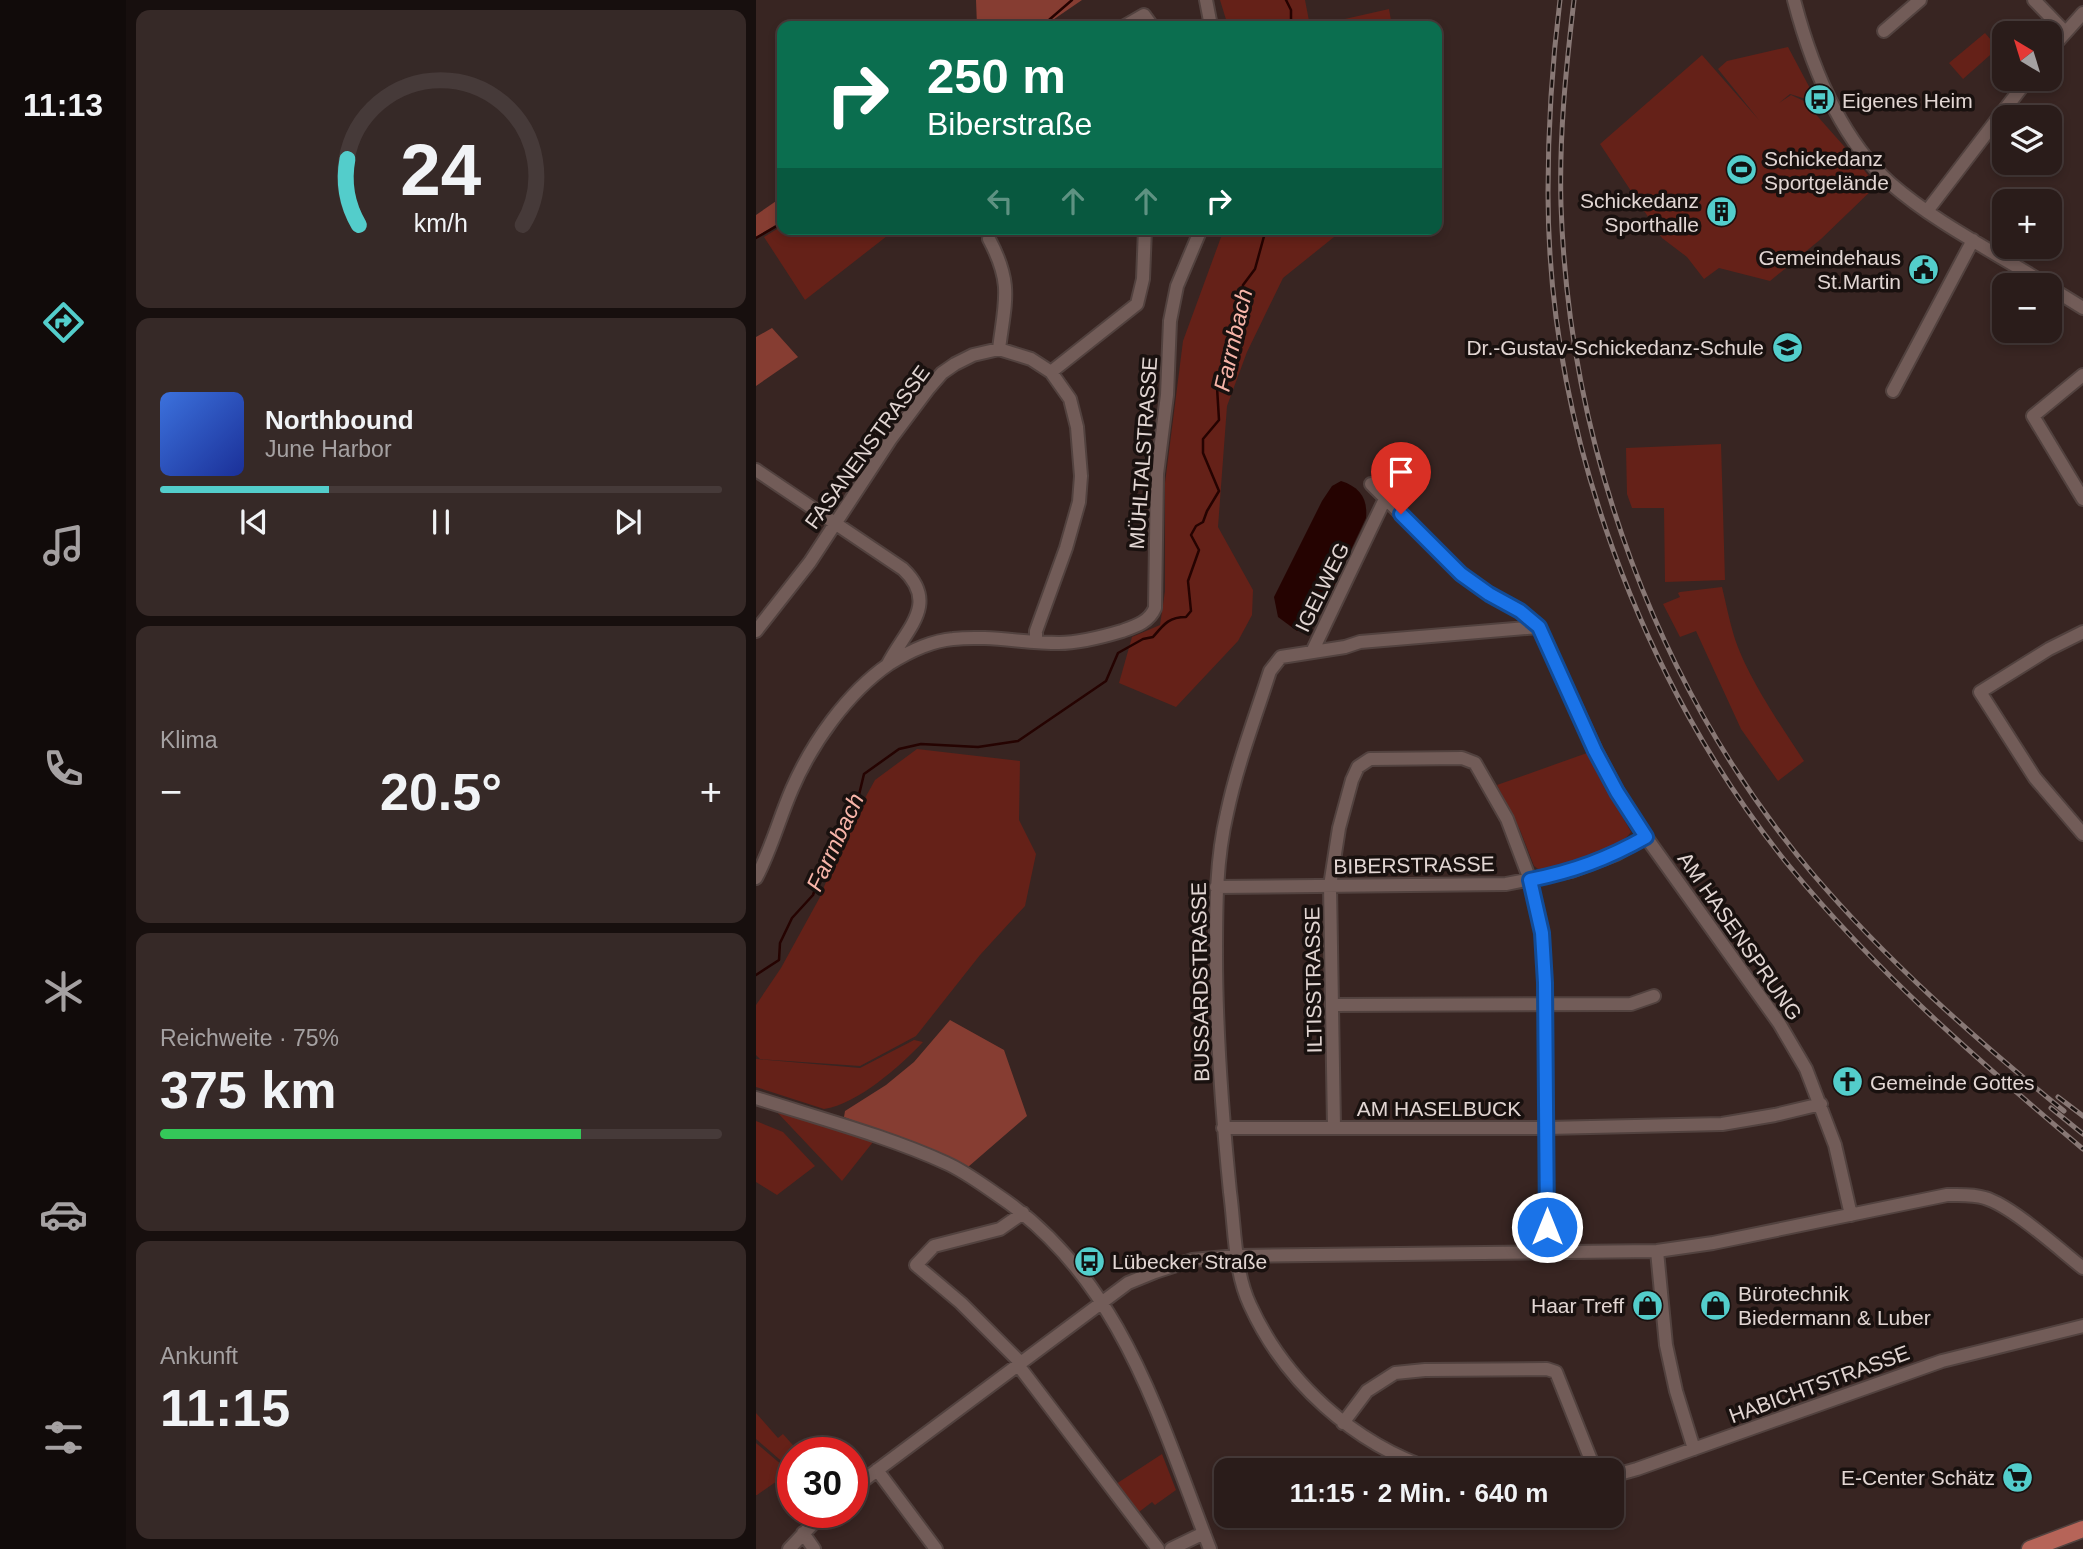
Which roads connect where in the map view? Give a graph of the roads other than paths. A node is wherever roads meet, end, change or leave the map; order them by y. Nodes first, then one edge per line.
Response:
1 (1206, 0) edge
2 (1794, 0) edge
3 (1920, 0) edge
4 (2034, 0) edge
5 (2083, 13) edge
6 (1134, 21) edge
7 (1148, 21) edge
8 (1210, 21) edge
9 (1884, 31) dead end
10 (2065, 32) junction
11 (2062, 36) edge
12 (2019, 91) edge
13 (1927, 211) junction
14 (1145, 235) edge
15 (1198, 235) edge
16 (989, 239) dead end
17 (1973, 240) junction
18 (2027, 273) edge
19 (2062, 295) edge
20 (2083, 308) edge
21 (999, 349) junction
22 (1051, 372) junction
23 (2083, 375) edge
24 (1893, 391) dead end
25 (756, 470) edge
26 (1371, 484) dead end
27 (1385, 499) junction
28 (2083, 499) edge
29 (836, 523) junction
30 (1539, 627) junction
31 (756, 631) edge
32 (2083, 632) edge
33 (1036, 642) junction
34 (1312, 652) junction
35 (888, 665) junction
36 (2083, 834) edge
37 (1646, 837) junction
38 (756, 878) edge
39 (1530, 880) junction
40 (1330, 886) junction
41 (1216, 887) junction
42 (1654, 996) dead end
43 (1333, 1005) junction
44 (1545, 1005) junction
45 (756, 1098) edge
46 (1821, 1104) junction
47 (1334, 1127) junction
48 (1223, 1128) junction
49 (1547, 1128) junction
50 (1023, 1213) junction
51 (1851, 1215) junction
52 (1657, 1251) junction
53 (1547, 1252) junction
54 (1237, 1256) junction
55 (2083, 1268) edge
56 (1102, 1301) junction
57 (2083, 1326) edge
58 (1020, 1364) junction
59 (1343, 1423) junction
60 (1694, 1449) junction
61 (1405, 1458) edge
62 (1590, 1458) edge
63 (877, 1470) junction
64 (1624, 1472) edge
65 (868, 1477) edge
66 (808, 1528) edge
67 (2083, 1529) edge
68 (803, 1533) junction
69 (1204, 1533) junction
70 (789, 1549) edge
71 (814, 1549) edge
72 (936, 1549) edge
73 (1157, 1549) edge
74 (1171, 1549) edge
75 (1210, 1549) edge
76 (2030, 1549) edge

1 - 8 street
2 - 13 street
3 - 9 street
4 - 10 street
5 - 10 street
6 - 7 street
10 - 11 street
12 - 13 street
13 - 17 street
14 - 22 street
15 - 33 street, MÜHLTALSTRASSE
16 - 21 street
17 - 18 street
17 - 24 street
19 - 20 street
21 - 22 street
21 - 29 street, FASANENSTRASSE
22 - 33 street
23 - 28 street
25 - 29 street
26 - 27 street, AM HASENSPRUNG
27 - 30 street, AM HASENSPRUNG
27 - 34 street, IGELWEG
29 - 31 street, FASANENSTRASSE
29 - 35 street
30 - 34 street
30 - 37 street, AM HASENSPRUNG
32 - 36 street
33 - 35 street, MÜHLTALSTRASSE
34 - 41 street, BUSSARDSTRASSE
35 - 38 street, MÜHLTALSTRASSE
37 - 39 street, BIBERSTRASSE
37 - 46 street, AM HASENSPRUNG
39 - 40 street, BIBERSTRASSE
39 - 40 street, ILTISSTRASSE
39 - 44 street
40 - 41 street, BIBERSTRASSE
40 - 43 street, ILTISSTRASSE
41 - 48 street, BUSSARDSTRASSE
42 - 44 street
43 - 44 street
43 - 47 street, ILTISSTRASSE
44 - 49 street
45 - 50 street
46 - 49 street, AM HASELBUCK
46 - 51 street, AM HASENSPRUNG
47 - 48 street, AM HASELBUCK
47 - 49 street, AM HASELBUCK
48 - 54 street, BUSSARDSTRASSE
49 - 53 street
50 - 56 street
50 - 58 street
51 - 52 street
51 - 55 street
52 - 53 street
52 - 60 street
53 - 54 street
54 - 56 street
54 - 59 street
56 - 58 street
56 - 69 street
57 - 60 street, HABICHTSTRASSE
58 - 63 street
58 - 73 street
59 - 61 street
59 - 62 street
60 - 64 street, HABICHTSTRASSE
63 - 65 street
63 - 72 street
66 - 68 street
67 - 76 main road
68 - 70 street
68 - 71 street
69 - 74 street
69 - 75 street

